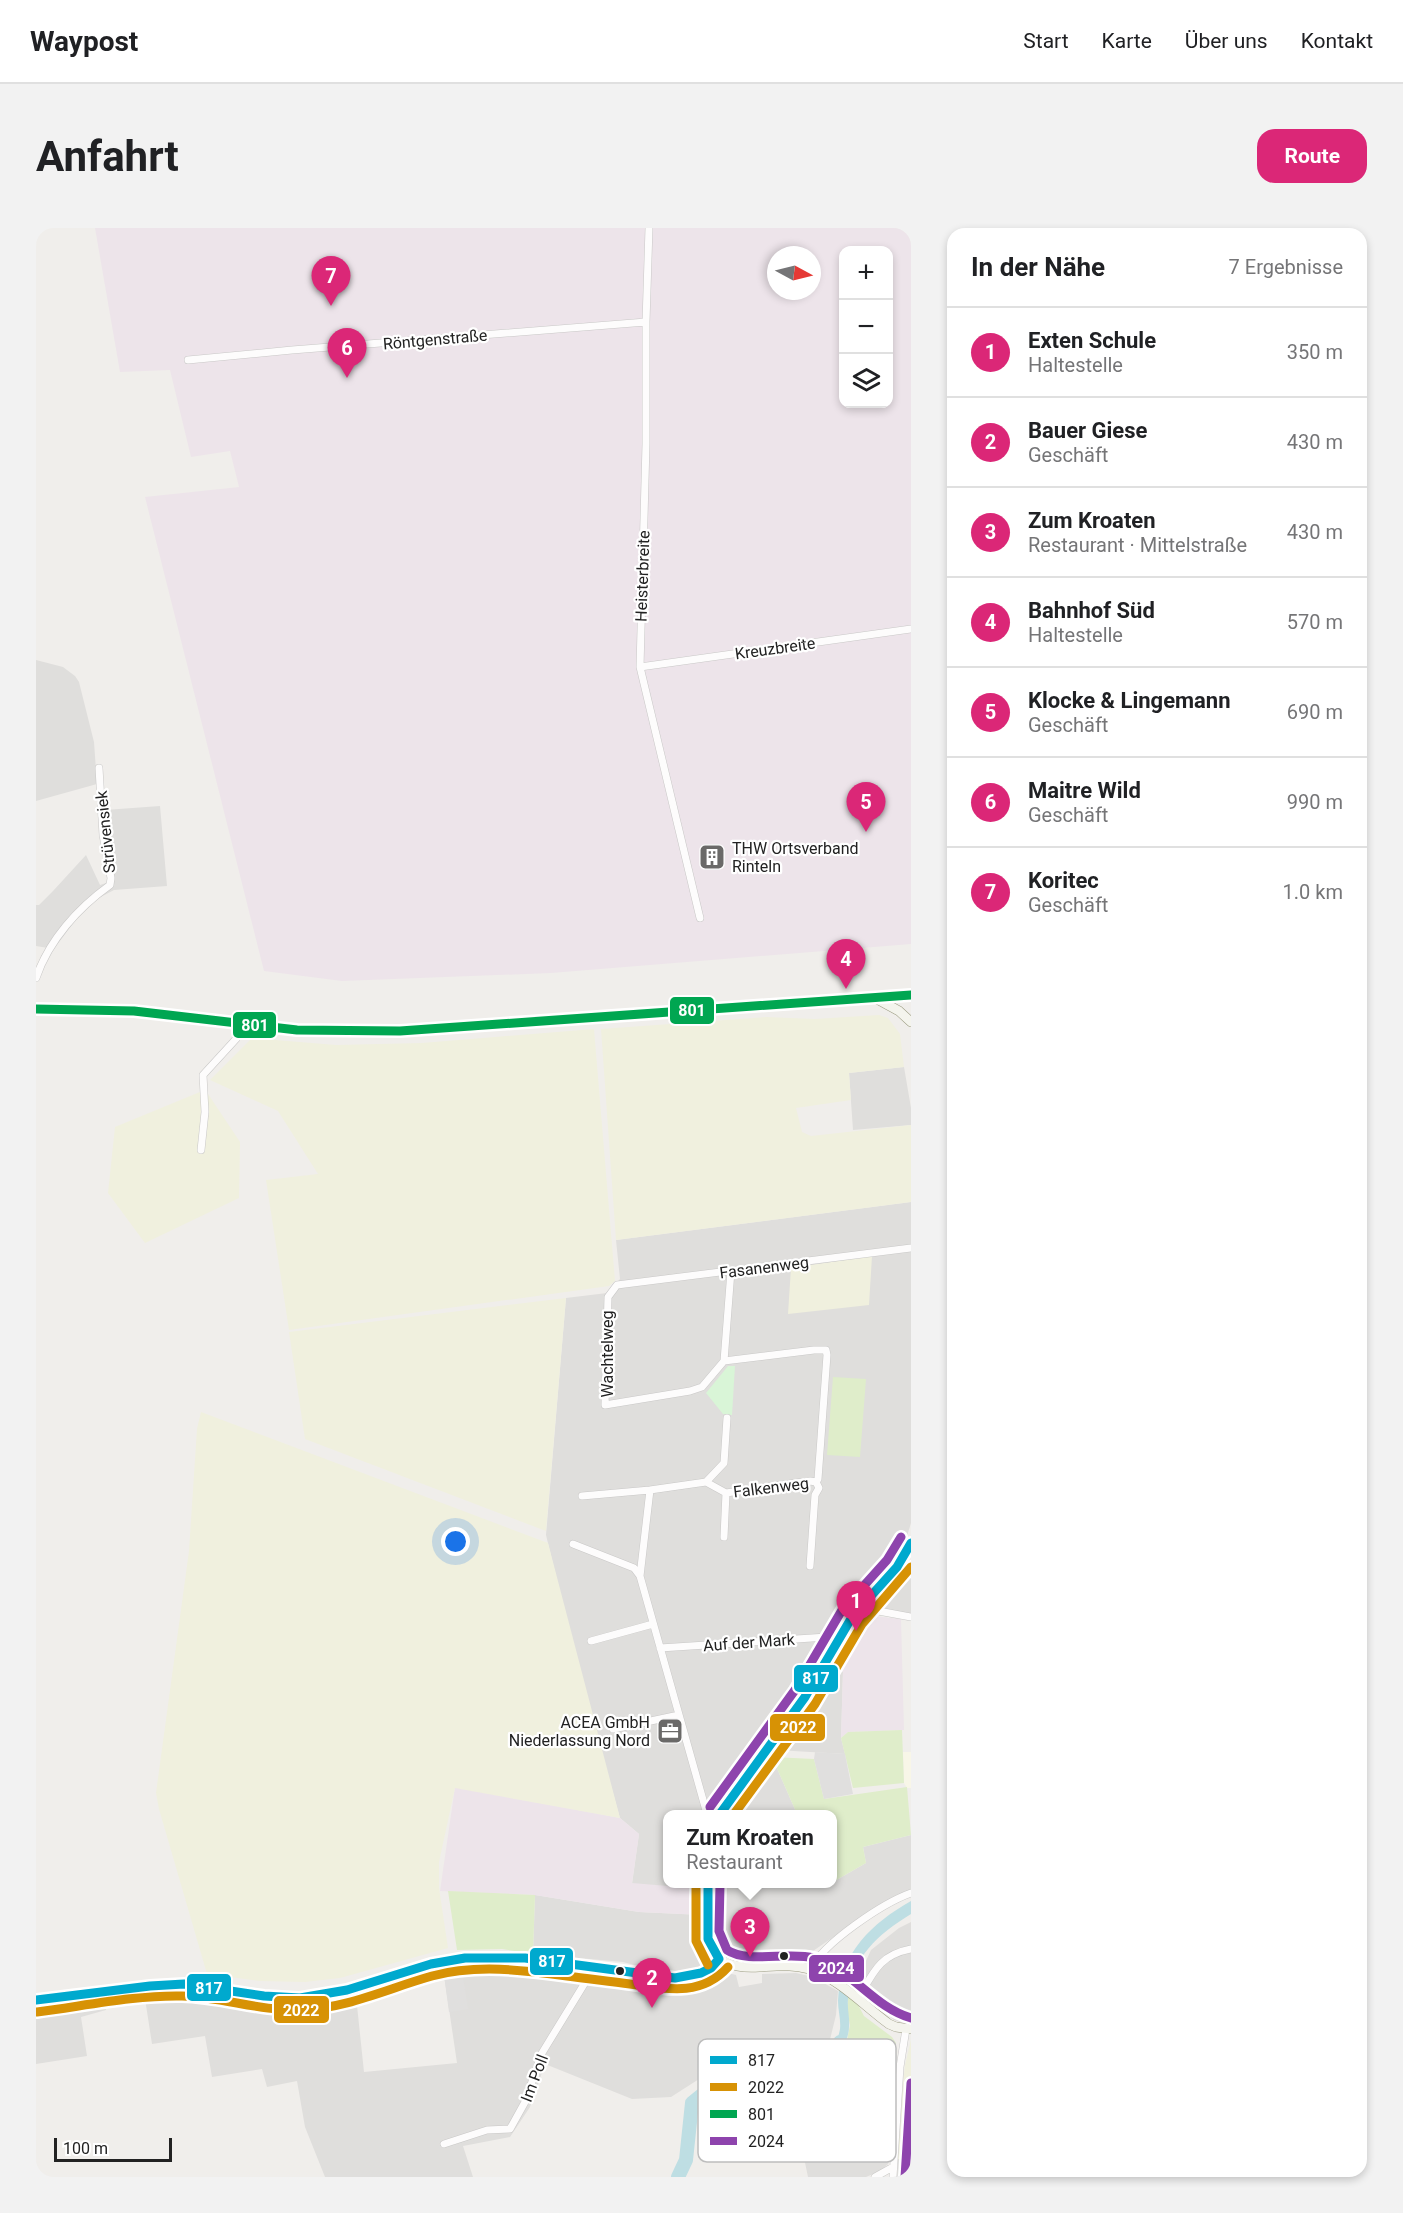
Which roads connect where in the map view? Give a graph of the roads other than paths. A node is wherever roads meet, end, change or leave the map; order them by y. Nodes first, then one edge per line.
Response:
1 (649, 228) edge
2 (646, 322) junction
3 (188, 360) dead end
4 (911, 629) edge
5 (640, 667) junction
6 (99, 768) dead end
7 (700, 918) dead end
8 (36, 978) edge
9 (911, 995) edge
10 (874, 998) junction
11 (36, 1010) edge
12 (911, 1022) edge
13 (240, 1024) junction
14 (201, 1150) dead end
15 (911, 1248) edge
16 (731, 1271) junction
17 (617, 1285) joint
18 (724, 1361) junction
19 (727, 1418) dead end
20 (706, 1482) junction
21 (816, 1482) junction
22 (650, 1490) junction
23 (726, 1493) junction
24 (582, 1496) dead end
25 (724, 1537) dead end
26 (911, 1543) edge
27 (573, 1544) dead end
28 (810, 1566) dead end
29 (640, 1576) junction
30 (865, 1603) junction
31 (911, 1617) edge
32 (653, 1624) junction
33 (591, 1641) dead end
34 (836, 1641) junction
35 (660, 1648) junction
36 (680, 1714) junction
37 (613, 1729) dead end
38 (706, 1810) edge
39 (724, 1810) edge
40 (708, 1888) edge
41 (911, 1893) edge
42 (911, 1948) edge
43 (719, 1959) junction
44 (594, 1968) junction
45 (811, 1970) junction
46 (858, 1998) junction
47 (36, 2000) edge
48 (908, 2029) edge
49 (896, 2124) edge
50 (444, 2144) dead end
51 (893, 2162) edge
52 (893, 2167) junction
53 (875, 2177) edge
54 (893, 2177) edge

1 - 2 street, Heisterbreite
2 - 3 street, Röntgenstraße
2 - 5 street, Heisterbreite
4 - 5 street, Kreuzbreite
5 - 7 street, Heisterbreite
6 - 8 street, Strüvensiek
9 - 10 main road
10 - 12 main road
10 - 13 main road
11 - 13 main road
13 - 14 street
15 - 16 street, Fasanenweg
16 - 17 street, Fasanenweg
16 - 18 street
17 - 18 street, Wachtelweg
18 - 21 street, Falkenweg
19 - 20 street, Falkenweg
20 - 22 street
20 - 23 street, Falkenweg
21 - 23 street, Falkenweg
21 - 28 street, Falkenweg
22 - 24 street
22 - 29 street
23 - 25 street, Falkenweg
26 - 30 main road
27 - 29 street
29 - 32 street
30 - 31 street
30 - 34 main road
32 - 33 street
32 - 35 street
34 - 35 street, Auf der Mark
34 - 39 main road
35 - 36 street
36 - 37 street
36 - 38 street
40 - 43 main road
41 - 45 street
42 - 46 street
43 - 44 main road
43 - 45 main road
44 - 47 main road
44 - 50 street, Im Poll
45 - 46 main road
46 - 48 main road
48 - 49 street
51 - 52 street
52 - 53 street
52 - 54 street

